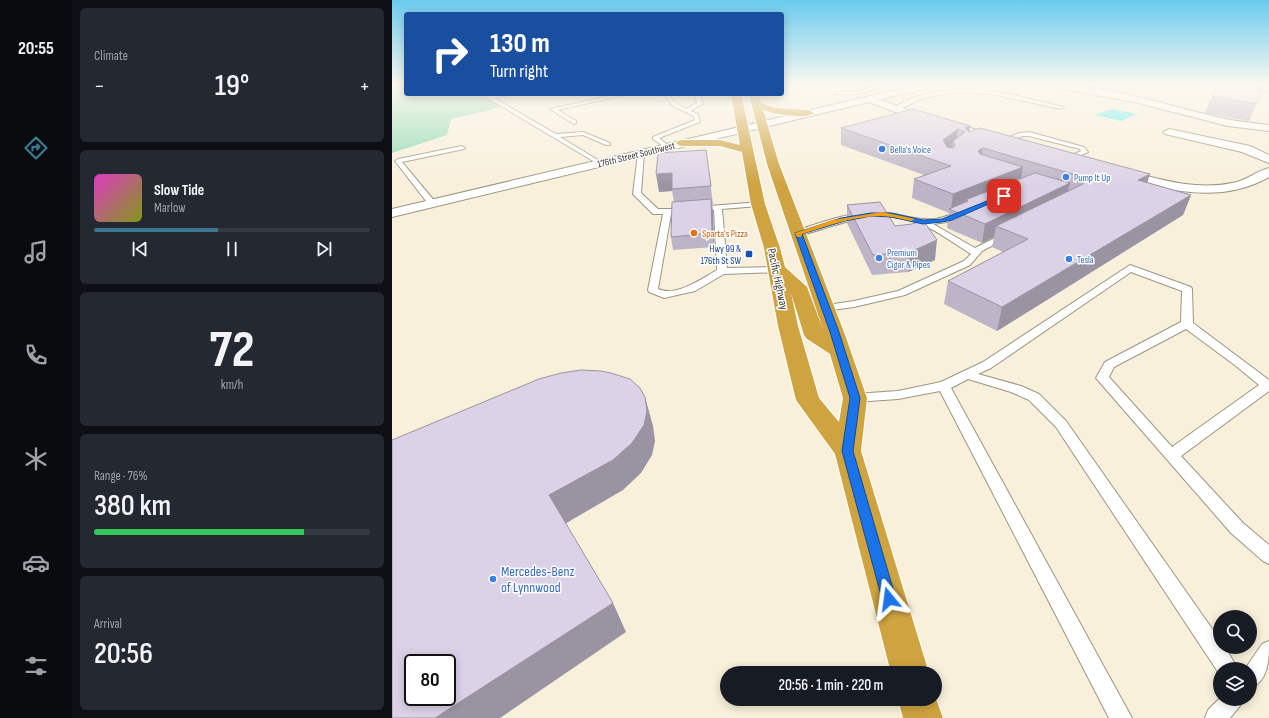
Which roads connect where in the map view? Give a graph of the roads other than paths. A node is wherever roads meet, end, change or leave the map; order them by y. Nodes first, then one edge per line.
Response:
1 (526, 119) edge
2 (569, 119) edge
3 (697, 119) edge
4 (741, 119) edge
5 (760, 119) edge
6 (785, 119) edge
7 (929, 119) edge
8 (1210, 119) edge
9 (574, 122) dead end
10 (762, 124) junction
11 (743, 128) junction
12 (1269, 128) edge
13 (1169, 132) dead end
14 (556, 136) junction
15 (1002, 140) junction
16 (682, 143) junction
17 (608, 144) dead end
18 (667, 147) junction
19 (1023, 147) edge
20 (462, 148) dead end
21 (747, 150) junction
22 (641, 153) junction
23 (1052, 156) edge
24 (1269, 159) edge
25 (1066, 160) junction
26 (600, 163) junction
27 (1082, 165) edge
28 (1107, 169) edge
29 (1269, 172) edge
30 (432, 203) junction
31 (758, 204) junction
32 (718, 208) junction
33 (970, 210) edge
34 (667, 212) junction
35 (392, 213) edge
36 (921, 221) junction
37 (1014, 232) edge
38 (798, 233) junction
39 (975, 252) junction
40 (777, 270) junction
41 (722, 271) junction
42 (825, 308) junction
43 (1187, 324) junction
44 (840, 351) junction
45 (968, 375) junction
46 (944, 386) junction
47 (1268, 386) edge
48 (855, 398) junction
49 (848, 451) junction
50 (1172, 455) junction
51 (1269, 556) edge
52 (1269, 651) edge
53 (1223, 662) edge
54 (908, 666) edge
55 (1257, 669) edge
56 (919, 706) edge
57 (1227, 706) edge
58 (923, 718) edge
59 (1121, 718) edge
60 (1216, 718) edge

1 - 14 lane
2 - 9 lane
3 - 18 lane
4 - 11 highway, Pacific Highway
5 - 10 highway, Pacific Highway
6 - 10 street, 176th Street Southwest
7 - 15 street
8 - 12 street
10 - 11 street, 176th Street Southwest
10 - 38 highway, Pacific Highway
11 - 16 street, 176th Street Southwest
11 - 21 highway, Pacific Highway
13 - 24 street
14 - 17 lane
14 - 26 lane
15 - 19 street
15 - 25 lane
16 - 18 street, 176th Street Southwest
16 - 21 highway
18 - 22 street, 176th Street Southwest
20 - 30 lane
21 - 31 highway, Pacific Highway
22 - 26 street, 176th Street Southwest
22 - 34 lane
23 - 25 street
25 - 27 street
26 - 30 street, 176th Street Southwest
28 - 29 street
30 - 35 street, 176th Street Southwest
31 - 32 lane
31 - 40 highway, Pacific Highway
32 - 34 lane
32 - 41 lane
33 - 36 lane
34 - 41 lane
36 - 38 lane
36 - 39 lane
37 - 39 lane
38 - 42 highway, Pacific Highway
39 - 42 lane
40 - 41 lane
40 - 44 highway
40 - 49 highway, Pacific Highway
42 - 44 highway, Pacific Highway
43 - 45 lane
43 - 47 lane
43 - 50 lane
44 - 48 highway, Pacific Highway
45 - 46 lane
45 - 53 lane
46 - 48 lane
46 - 59 lane
47 - 50 lane
48 - 49 highway, Pacific Highway
49 - 54 highway, Pacific Highway
50 - 51 lane
52 - 55 lane
56 - 58 highway
57 - 60 lane

